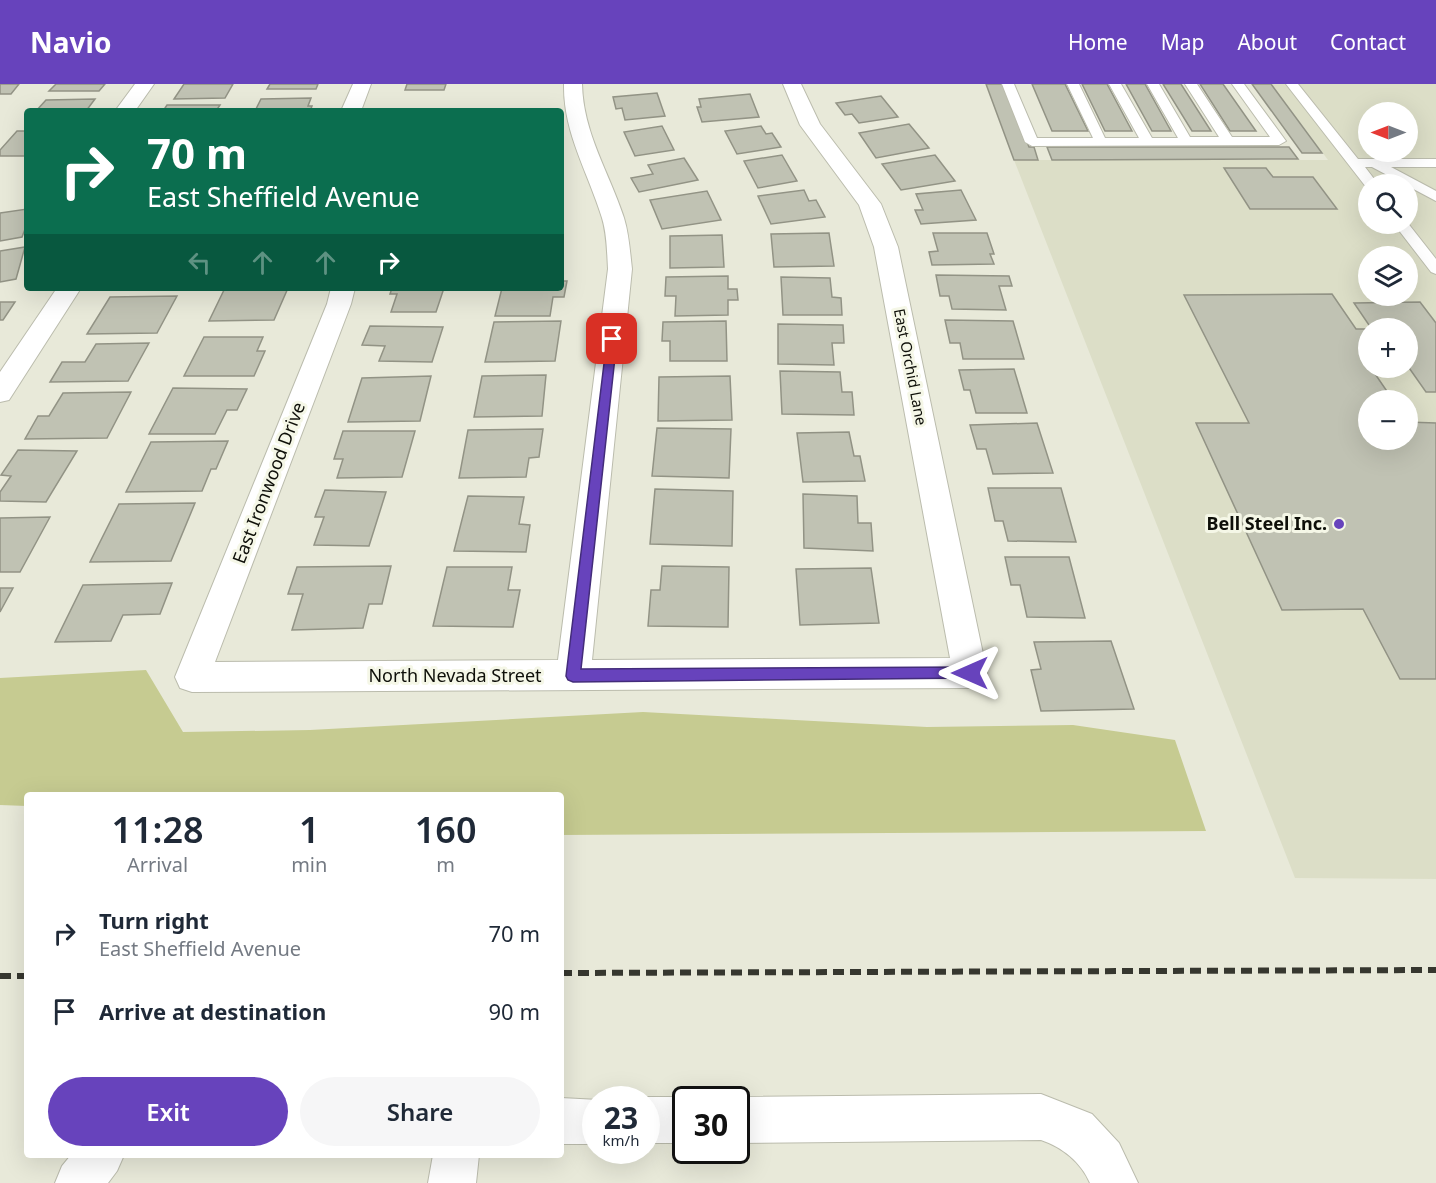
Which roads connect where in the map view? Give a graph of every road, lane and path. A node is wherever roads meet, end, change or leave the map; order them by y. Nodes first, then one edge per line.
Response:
1 (144, 84) edge
2 (362, 84) edge
3 (573, 84) edge
4 (792, 84) edge
5 (1008, 84) edge
6 (1073, 84) edge
7 (1115, 84) edge
8 (1153, 84) edge
9 (1191, 84) edge
10 (1238, 84) edge
11 (1292, 84) edge
12 (126, 108) edge
13 (352, 108) edge
14 (1147, 141) junction
15 (1186, 141) junction
16 (1228, 141) junction
17 (1101, 142) junction
18 (1354, 163) junction
19 (1375, 163) junction
20 (1436, 163) edge
21 (1363, 174) edge
22 (1436, 196) edge
23 (1409, 234) edge
24 (1436, 268) edge
25 (67, 291) edge
26 (342, 291) edge
27 (0, 393) edge
28 (970, 673) joint
29 (573, 676) junction
30 (192, 677) joint
31 (582, 1120) edge
32 (750, 1120) edge
33 (564, 1121) edge
34 (99, 1158) edge
35 (456, 1158) edge
36 (79, 1183) edge
37 (452, 1183) edge
38 (1114, 1183) edge

1 - 12 street
2 - 13 street
3 - 29 street
4 - 28 street, East Orchid Lane
5 - 17 lane
6 - 17 lane
7 - 14 lane
8 - 15 lane
9 - 16 lane
10 - 16 lane
11 - 18 lane
14 - 15 lane
14 - 17 lane
15 - 16 lane
18 - 19 lane
18 - 21 lane
19 - 20 lane
19 - 22 lane
23 - 24 lane
25 - 27 street
26 - 30 street, East Ironwood Drive
28 - 29 street, North Nevada Street
29 - 30 street, North Nevada Street
31 - 33 street
32 - 38 street
34 - 36 street
35 - 37 street

